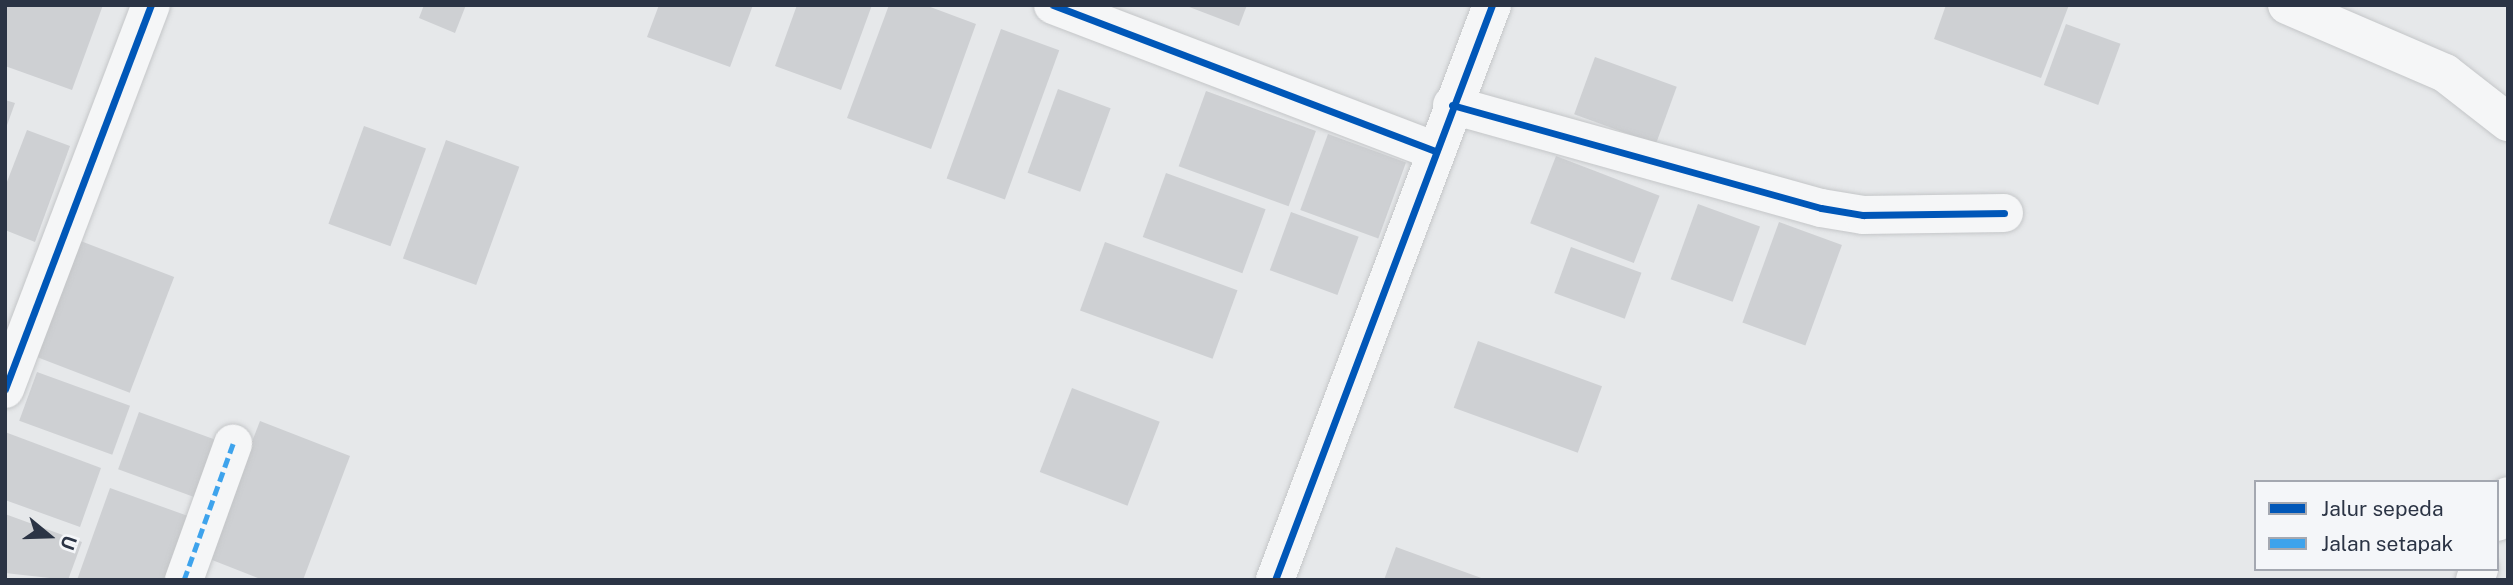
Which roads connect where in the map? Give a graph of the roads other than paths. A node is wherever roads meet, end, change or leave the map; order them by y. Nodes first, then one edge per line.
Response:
1 (151, 5) edge
2 (1053, 5) edge
3 (1492, 5) edge
4 (2287, 5) edge
5 (1451, 105) junction
6 (2508, 122) edge
7 (1433, 150) junction
8 (2004, 213) dead end
9 (5, 389) edge
10 (233, 443) dead end
11 (2508, 496) edge
12 (2499, 517) edge
13 (184, 580) edge
14 (1275, 580) edge

1 - 9 street
2 - 7 street
3 - 5 street
4 - 6 street
5 - 7 street
5 - 8 street
7 - 14 street
10 - 13 street
11 - 12 street

